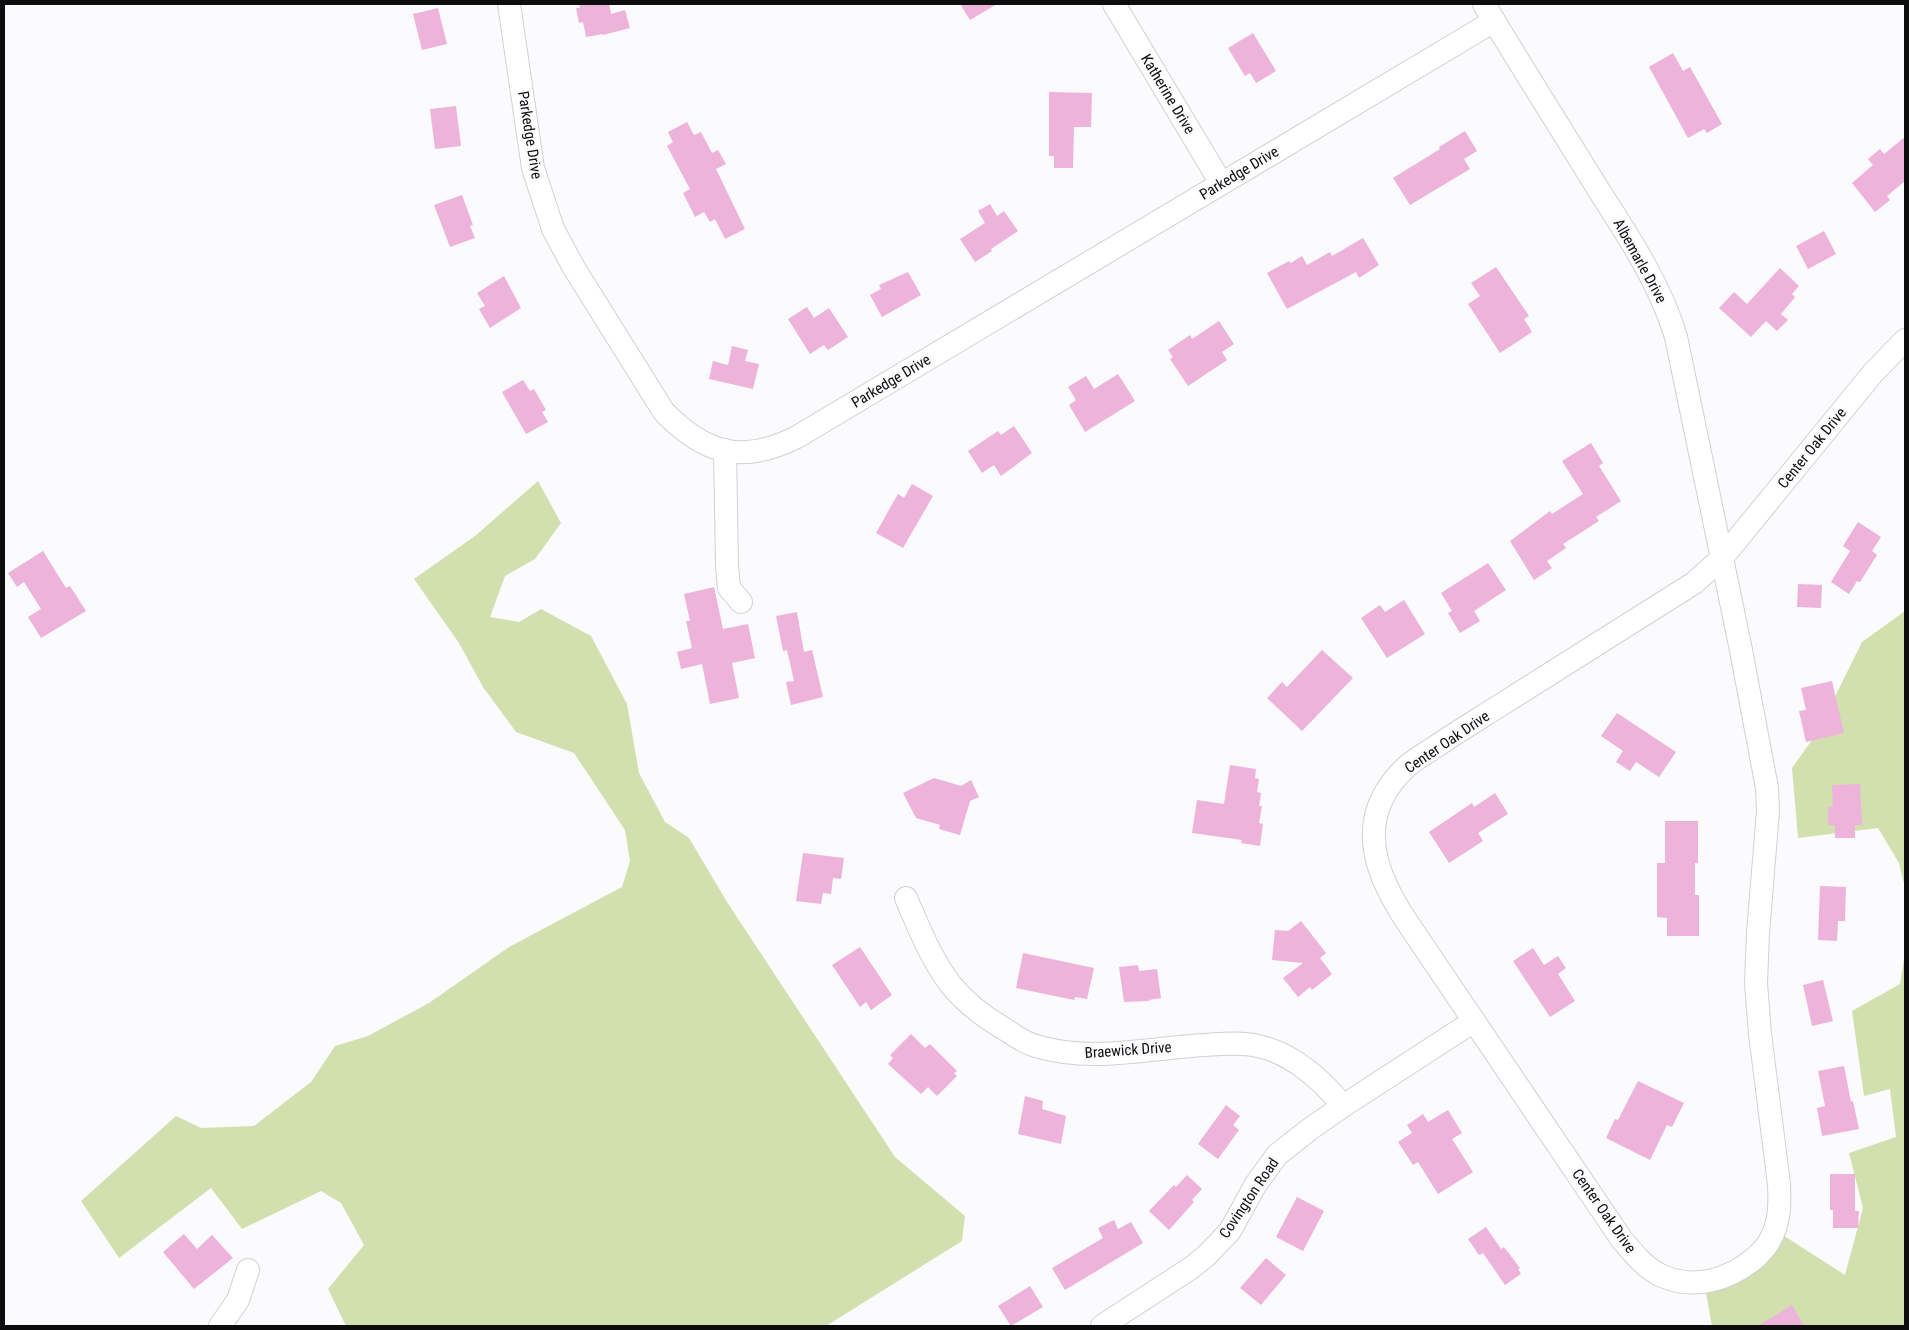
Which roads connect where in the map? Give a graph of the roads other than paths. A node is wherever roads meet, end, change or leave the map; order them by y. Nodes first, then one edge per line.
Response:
1 (509, 4) edge
2 (1114, 4) edge
3 (1489, 12) edge
4 (1222, 183) junction
5 (1905, 340) edge
6 (725, 450) junction
7 (1722, 558) junction
8 (741, 602) dead end
9 (906, 898) dead end
10 (1474, 1021) junction
11 (1343, 1106) junction
12 (248, 1270) dead end
13 (1128, 1320) edge
14 (220, 1326) edge
15 (1102, 1326) edge

1 - 6 street, Parkedge Drive
2 - 4 street, Katherine Drive
3 - 4 street, Parkedge Drive
3 - 7 street, Albemarle Drive
4 - 6 street, Parkedge Drive
5 - 7 street, Center Oak Drive
6 - 8 street
7 - 10 street, Center Oak Drive
7 - 10 street, Center Oak Drive
9 - 11 street, Braewick Drive
10 - 11 street, Covington Road
11 - 13 street, Covington Road
12 - 14 street
13 - 15 street, Covington Road

